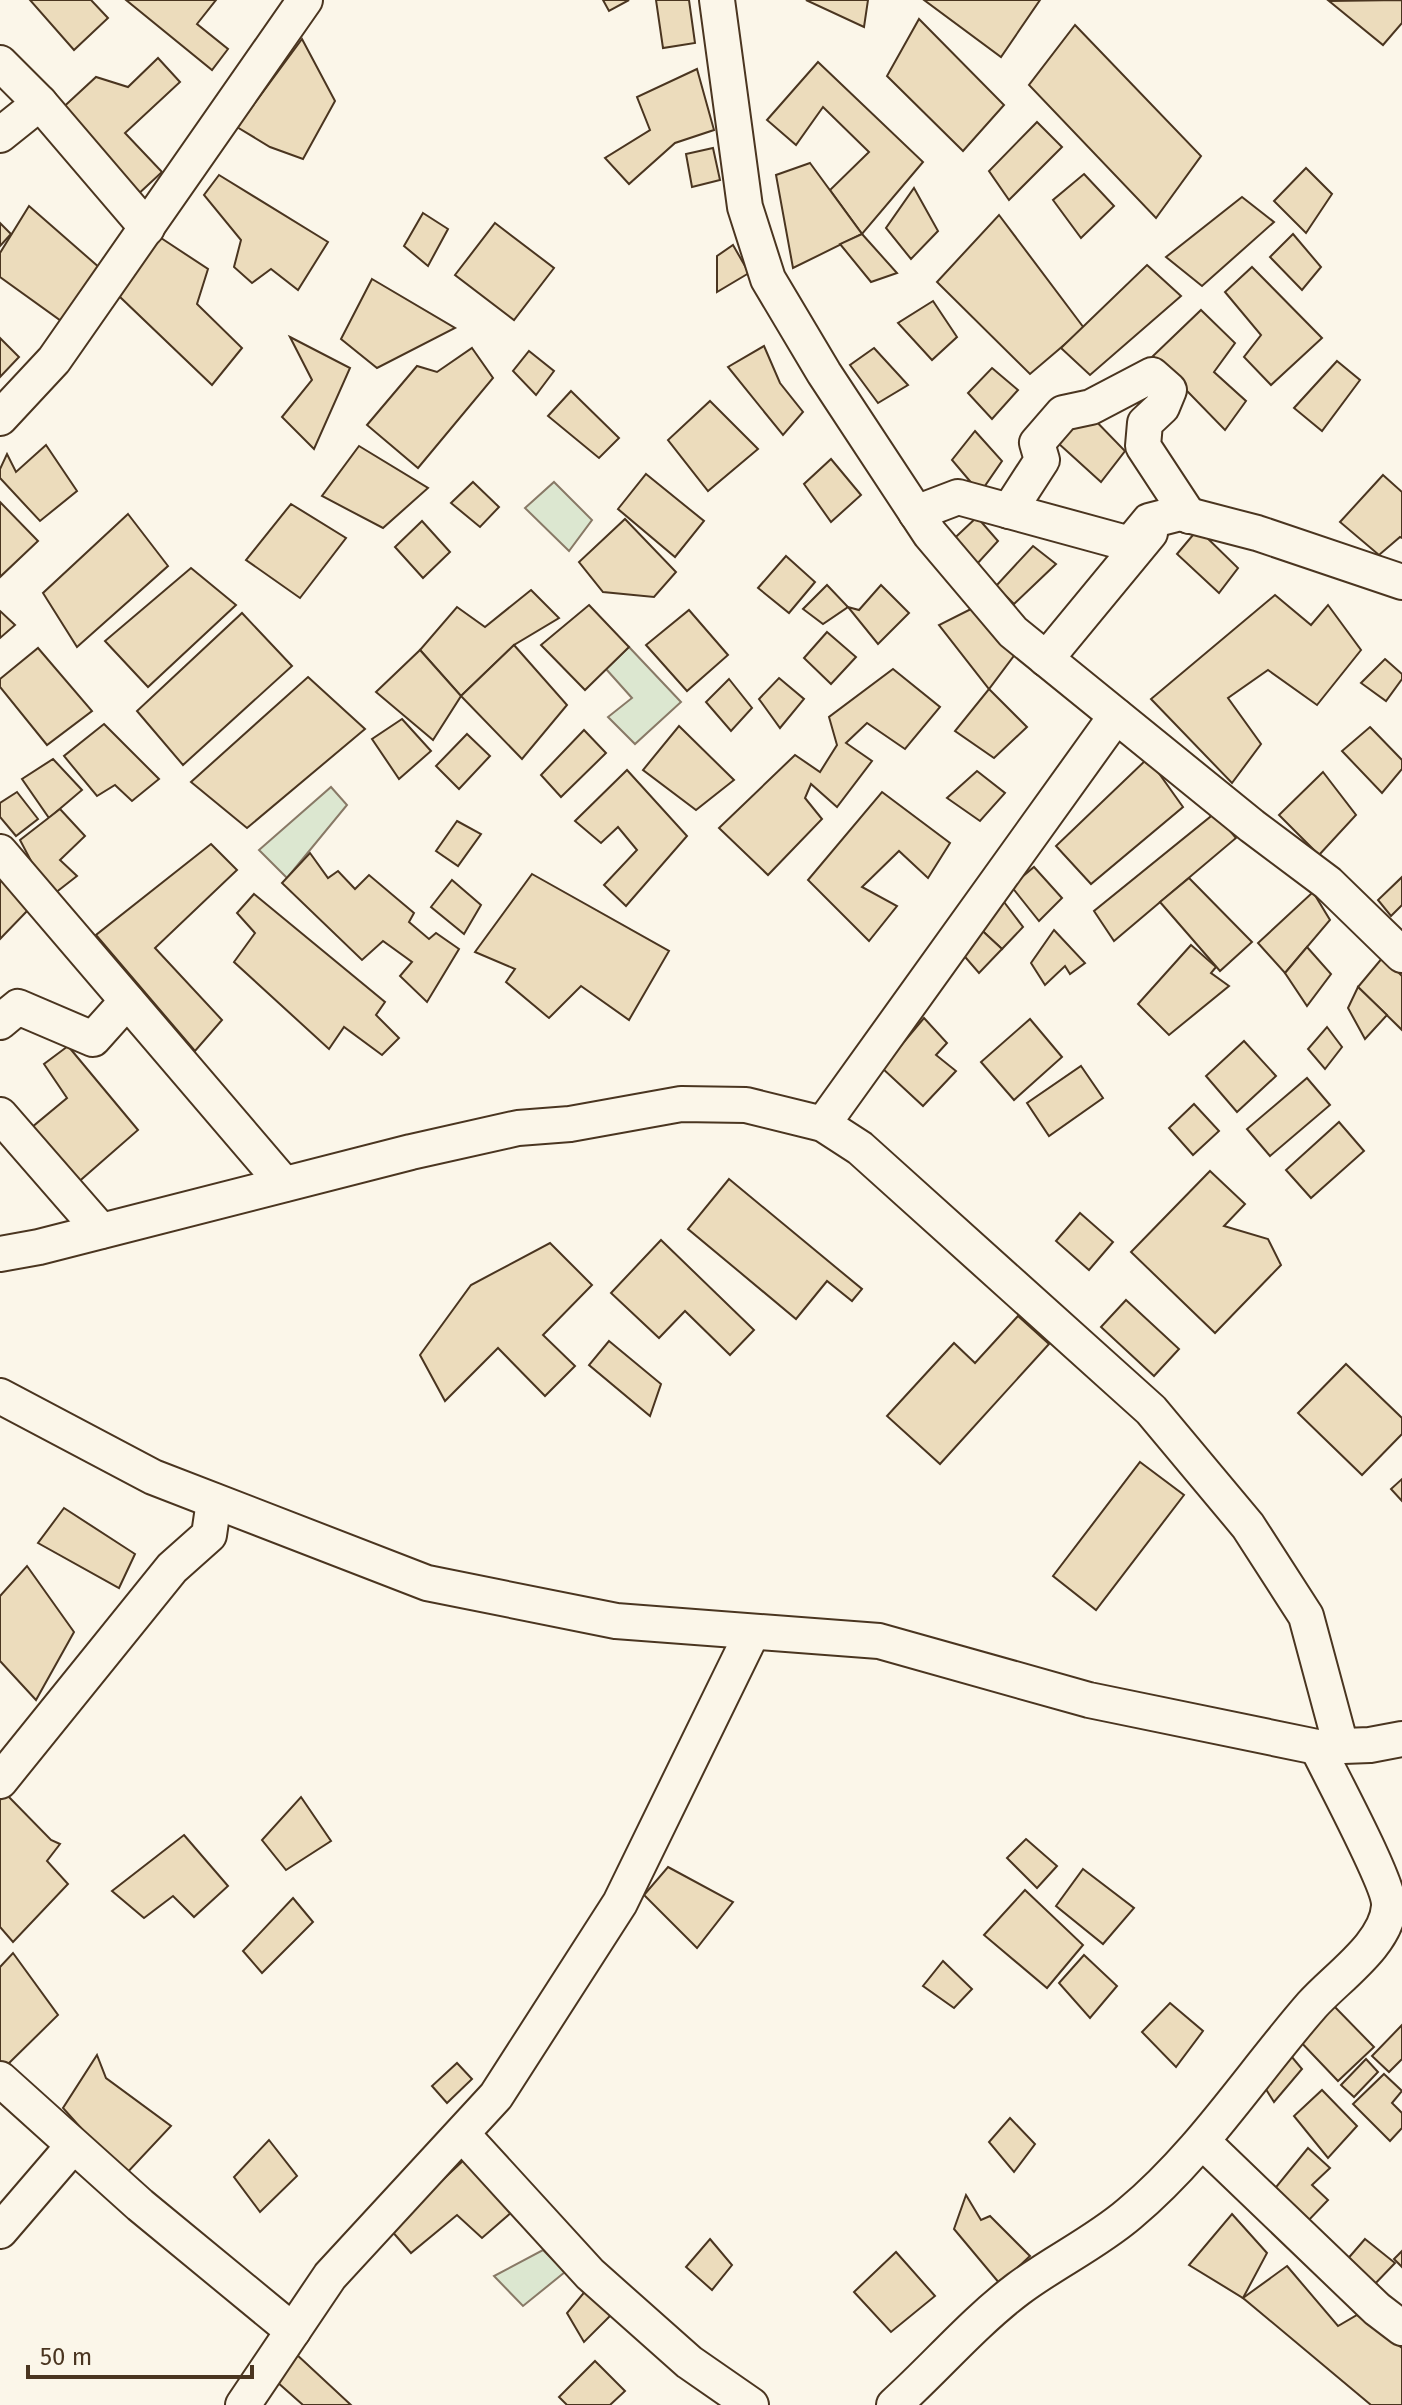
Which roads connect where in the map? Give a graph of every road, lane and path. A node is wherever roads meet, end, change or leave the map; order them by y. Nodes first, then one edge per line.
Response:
1 (305, 0) edge
2 (717, 0) edge
3 (0, 63) edge
4 (40, 103) junction
5 (0, 135) edge
6 (147, 228) junction
7 (0, 418) edge
8 (1009, 511) junction
9 (916, 513) junction
10 (1176, 517) junction
11 (1402, 582) edge
12 (1046, 659) junction
13 (1116, 716) junction
14 (0, 852) edge
15 (1402, 955) edge
16 (127, 1001) junction
17 (0, 1022) edge
18 (0, 1115) edge
19 (823, 1124) junction
20 (284, 1184) junction
21 (101, 1231) junction
22 (0, 1254) edge
23 (0, 1396) edge
24 (214, 1501) junction
25 (752, 1633) junction
26 (1402, 1739) edge
27 (1329, 1746) junction
28 (0, 1781) edge
29 (1396, 1915) edge
30 (0, 2079) edge
31 (462, 2134) junction
32 (1203, 2142) junction
33 (73, 2146) junction
34 (0, 2231) edge
35 (1402, 2328) edge
36 (293, 2331) junction
37 (243, 2405) edge
38 (751, 2405) edge
39 (894, 2405) edge

1 - 6 street
2 - 9 street
3 - 4 street
4 - 5 street
4 - 6 street
6 - 7 street
8 - 9 street
8 - 10 street
8 - 10 street
9 - 12 street
10 - 11 street
10 - 12 street
12 - 13 street
13 - 15 street
13 - 19 street
14 - 16 street
16 - 17 street
16 - 20 street
18 - 21 street
19 - 20 street
19 - 27 street
20 - 21 street
21 - 22 street
23 - 24 street
24 - 25 street
24 - 28 street
25 - 27 street
25 - 31 street
26 - 27 street
27 - 29 street
29 - 32 street
30 - 33 street
31 - 36 street
31 - 38 street
32 - 35 street
32 - 39 street
33 - 34 street
33 - 36 street
36 - 37 street

